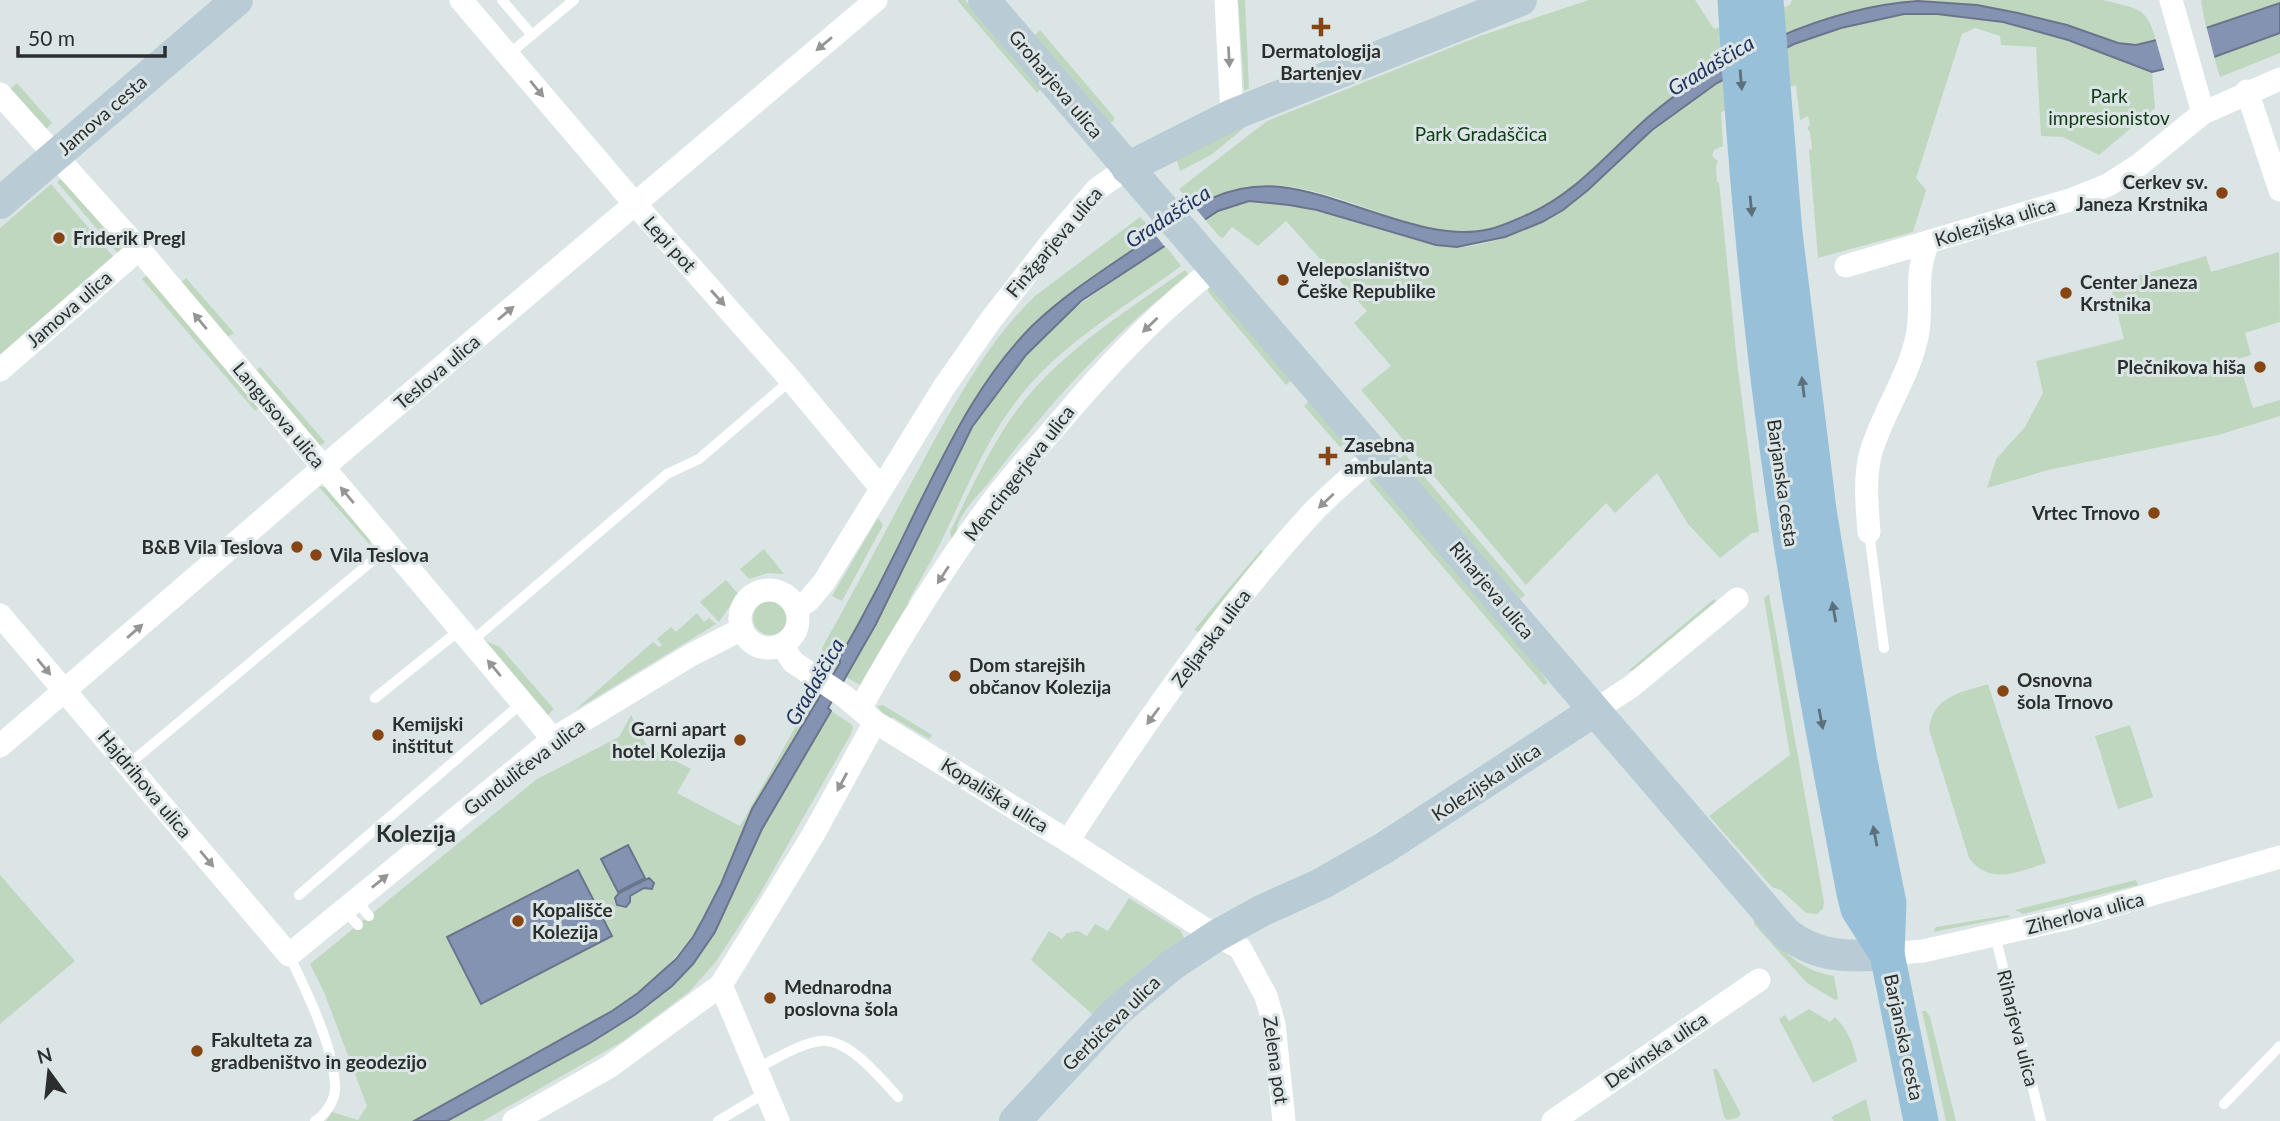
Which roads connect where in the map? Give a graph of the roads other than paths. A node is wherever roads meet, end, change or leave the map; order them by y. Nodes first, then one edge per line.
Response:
1 (237, 0) edge
2 (461, 0) edge
3 (502, 0) edge
4 (574, 0) edge
5 (876, 0) edge
6 (984, 0) edge
7 (1226, 0) edge
8 (1502, 3) edge
9 (2173, 7) edge
10 (1751, 8) edge
11 (533, 35) junction
12 (508, 55) junction
13 (2280, 79) edge
14 (2247, 91) junction
15 (0, 94) edge
16 (2203, 113) junction
17 (1232, 115) junction
18 (56, 155) junction
19 (1127, 168) junction
20 (2280, 190) edge
21 (0, 203) edge
22 (635, 204) junction
23 (1927, 243) junction
24 (139, 249) junction
25 (1208, 260) junction
26 (1846, 266) dead end
27 (0, 370) edge
28 (791, 380) junction
29 (1375, 454) junction
30 (323, 467) junction
31 (880, 487) junction
32 (1869, 532) joint
33 (390, 546) junction
34 (1737, 599) dead end
35 (797, 608) junction
36 (0, 615) edge
37 (742, 629) junction
38 (466, 635) junction
39 (782, 645) junction
40 (1884, 648) dead end
41 (65, 692) junction
42 (375, 698) dead end
43 (523, 702) junction
44 (860, 709) junction
45 (1594, 711) junction
46 (553, 739) junction
47 (0, 746) edge
48 (129, 764) junction
49 (1068, 841) junction
50 (2280, 858) edge
51 (299, 895) dead end
52 (1995, 935) junction
53 (1216, 936) junction
54 (1887, 954) junction
55 (289, 955) junction
56 (1759, 980) dead end
57 (721, 985) junction
58 (2280, 1046) edge
59 (755, 1069) junction
60 (765, 1093) junction
61 (898, 1097) dead end
62 (2224, 1104) dead end
63 (315, 1121) edge
64 (514, 1121) edge
65 (718, 1121) edge
66 (778, 1121) edge
67 (1015, 1121) edge
68 (1284, 1121) edge
69 (1553, 1121) edge
70 (1921, 1121) edge
71 (2041, 1121) edge

1 - 18 street, Jamova cesta
2 - 12 street, Lepi pot
3 - 11 lane
4 - 11 lane
5 -> 22 street, Teslova ulica
6 - 19 street, Groharjeva ulica
7 -> 17 street
8 - 17 street, Finžgarjeva ulica
9 - 16 street
10 - 54 main road, Barjanska cesta
11 - 12 lane
12 -> 22 street, Lepi pot
13 - 14 street, Kolezijska ulica
14 - 16 street, Kolezijska ulica
14 - 20 street
15 - 18 street, Langusova ulica
16 - 23 street, Kolezijska ulica
17 - 19 street, Finžgarjeva ulica
18 - 21 street, Jamova cesta
18 - 24 street, Langusova ulica
19 - 25 street, Riharjeva ulica
19 - 31 street, Finžgarjeva ulica
22 -> 28 street, Lepi pot
30 -> 22 street, Teslova ulica
23 - 26 street, Kolezijska ulica
23 - 32 street
24 - 27 street, Jamova ulica
30 -> 24 street, Langusova ulica
25 - 29 street, Riharjeva ulica
25 -> 44 street, Mencingerjeva ulica
28 - 31 street, Lepi pot
28 - 38 lane
29 - 45 street, Riharjeva ulica
29 -> 49 street, Zeljarska ulica
33 -> 30 street, Langusova ulica
41 -> 30 street, Teslova ulica
31 - 35 street, Finžgarjeva ulica
32 - 40 lane
33 - 38 street, Langusova ulica
33 - 48 lane
34 - 45 street, Kolezijska ulica
35 - 37 street
35 - 39 street
36 -> 41 street, Hajdrihova ulica
37 - 39 street
37 - 46 street, Gunduličeva ulica
38 - 42 lane
43 -> 38 street, Langusova ulica
39 - 44 street, Kopališka ulica
41 - 47 street, Teslova ulica
41 - 48 street, Hajdrihova ulica
43 - 46 street, Langusova ulica
43 - 51 lane
44 - 49 street, Kopališka ulica
44 -> 57 street, Mencingerjeva ulica
45 - 53 street, Kolezijska ulica
45 - 54 street, Riharjeva ulica
55 -> 46 street, Gunduličeva ulica
48 -> 55 street, Hajdrihova ulica
49 - 53 street, Kopališka ulica
50 - 52 street, Ziherlova ulica
52 - 54 street, Ziherlova ulica
52 - 71 lane, Riharjeva ulica
53 - 67 street, Gerbičeva ulica
53 - 68 street, Zelena pot
54 - 70 main road, Barjanska cesta
55 - 63 lane
56 - 69 street, Devinska ulica
57 - 59 street
57 - 64 street, Mencingerjeva ulica
58 - 62 lane
59 - 60 street
59 - 61 lane
60 - 65 lane
60 - 66 street

